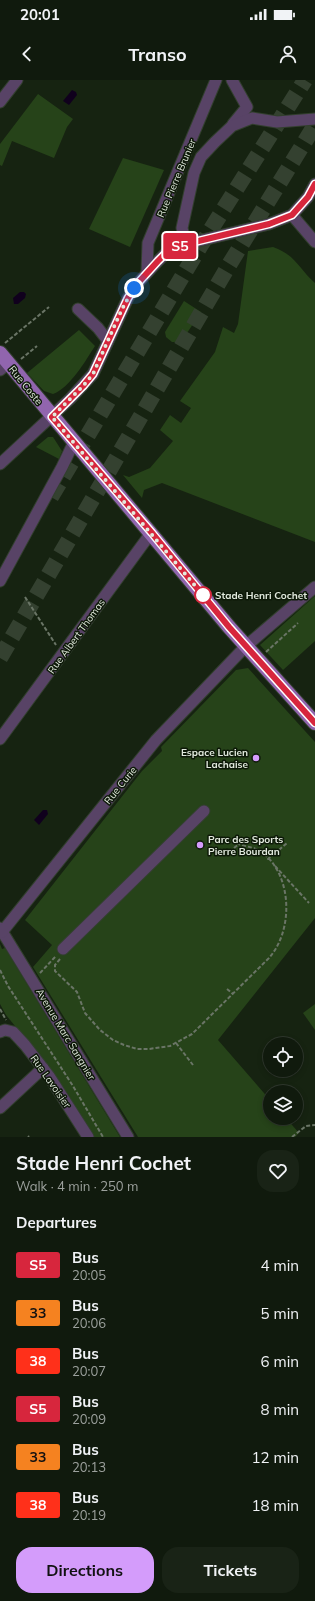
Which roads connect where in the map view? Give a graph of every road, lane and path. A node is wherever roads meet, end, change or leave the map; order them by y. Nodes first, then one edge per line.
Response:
1 (17, 80) edge
2 (216, 80) edge
3 (232, 80) edge
4 (0, 102) edge
5 (314, 116) edge
6 (232, 126) junction
7 (315, 184) edge
8 (292, 215) junction
9 (315, 242) edge
10 (186, 244) junction
11 (147, 272) junction
12 (49, 307) dead end
13 (78, 309) dead end
14 (108, 341) junction
15 (37, 346) dead end
16 (5, 360) edge
17 (52, 417) junction
18 (74, 442) junction
19 (0, 464) edge
20 (152, 533) junction
21 (0, 581) edge
22 (315, 588) edge
23 (25, 597) dead end
24 (298, 623) dead end
25 (246, 646) junction
26 (265, 653) dead end
27 (62, 655) junction
28 (315, 723) edge
29 (0, 739) edge
30 (204, 811) dead end
31 (234, 842) dead end
32 (287, 843) dead end
33 (239, 844) junction
34 (234, 848) dead end
35 (279, 850) dead end
36 (276, 852) dead end
37 (268, 858) junction
38 (309, 903) dead end
39 (1, 930) edge
40 (62, 953) junction
41 (0, 970) edge
42 (33, 980) junction
43 (227, 989) dead end
44 (232, 994) junction
45 (4, 1031) edge
46 (176, 1043) junction
47 (193, 1066) dead end
48 (43, 1068) junction
49 (0, 1108) edge
50 (315, 1125) edge
51 (88, 1137) edge
52 (103, 1137) edge
53 (128, 1137) edge
54 (292, 1137) edge

1 - 4 street
2 - 11 street, Rue Pierre Brunier
3 - 6 street
5 - 6 street
6 - 10 street
7 - 8 street
8 - 9 street
8 - 10 street
10 - 11 street
11 - 14 street
12 - 16 path
13 - 14 street
14 - 17 street
15 - 16 path
16 - 17 main road, Rue Coste
17 - 18 main road, Rue Coste
17 - 19 street
18 - 20 main road, Rue Coste
18 - 21 street
20 - 25 main road, Rue Coste
20 - 27 street, Rue Albert Thomas
22 - 25 street, Rue Curie
23 - 27 path
24 - 26 path
25 - 28 main road, Rue Coste
25 - 39 street, Rue Curie
27 - 29 street, Rue Albert Thomas
30 - 40 street
31 - 33 path
32 - 35 path
33 - 34 path
33 - 37 path
36 - 37 path
37 - 38 path
37 - 44 path
39 - 42 street, Avenue Marc Sangnier
40 - 42 path
40 - 46 path
41 - 52 path
42 - 53 street, Avenue Marc Sangnier
43 - 44 path
44 - 46 path
45 - 48 street, Rue Lavoisier
46 - 47 path
48 - 49 street
48 - 51 street, Rue Lavoisier
50 - 54 path

